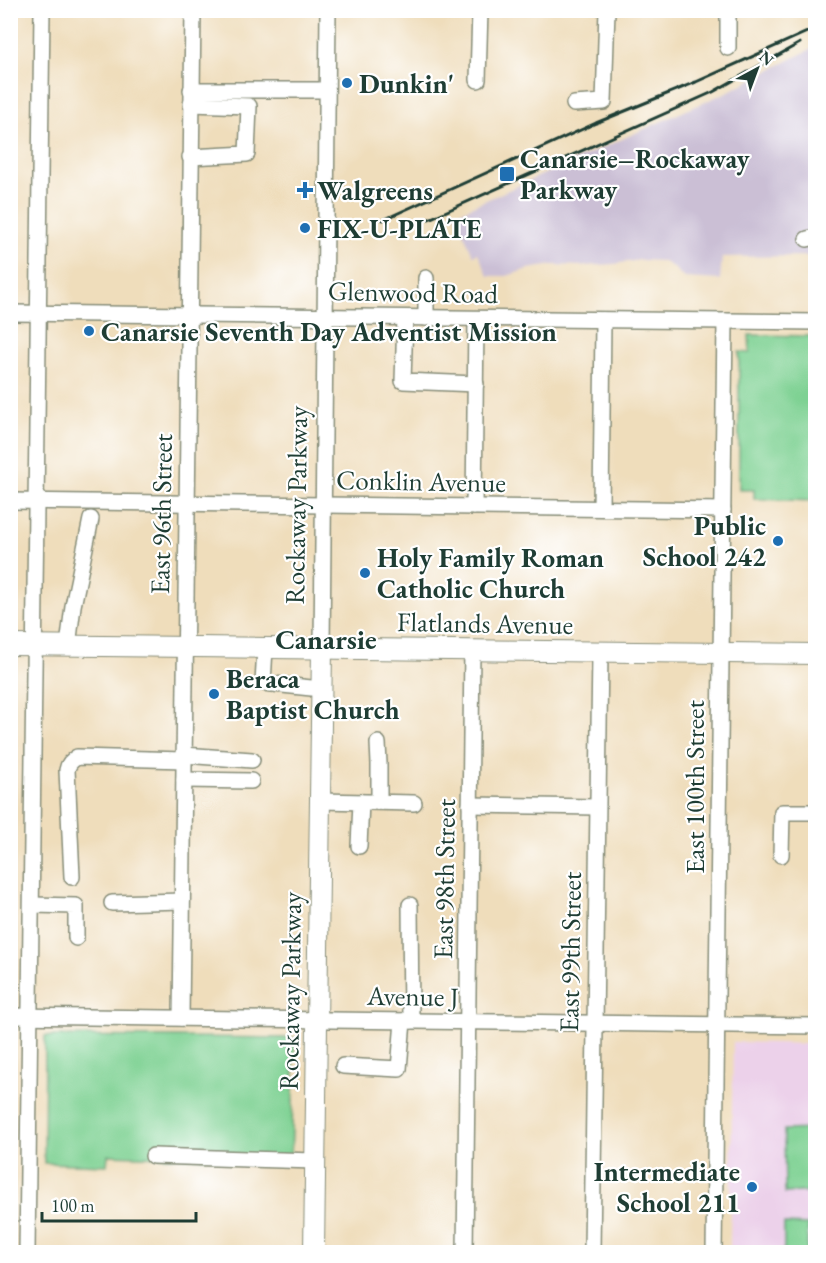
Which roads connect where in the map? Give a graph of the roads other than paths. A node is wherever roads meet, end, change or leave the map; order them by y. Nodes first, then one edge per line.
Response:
1 (42, 10) edge
2 (193, 10) edge
3 (328, 10) edge
4 (480, 10) edge
5 (607, 10) edge
6 (728, 10) edge
7 (728, 48) dead end
8 (478, 80) dead end
9 (327, 90) junction
10 (191, 97) junction
11 (574, 104) dead end
12 (190, 157) junction
13 (426, 278) dead end
14 (10, 313) edge
15 (39, 313) junction
16 (189, 315) junction
17 (326, 317) junction
18 (405, 318) junction
19 (426, 318) junction
20 (476, 319) junction
21 (603, 320) junction
22 (725, 321) junction
23 (816, 322) edge
24 (476, 384) junction
25 (10, 501) edge
26 (36, 501) junction
27 (187, 504) junction
28 (323, 505) junction
29 (474, 507) junction
30 (601, 508) junction
31 (723, 510) junction
32 (91, 519) dead end
33 (10, 645) edge
34 (35, 645) junction
35 (68, 646) junction
36 (185, 647) junction
37 (265, 648) junction
38 (322, 648) junction
39 (472, 650) junction
40 (600, 652) junction
41 (720, 653) junction
42 (816, 654) edge
43 (321, 689) junction
44 (378, 743) dead end
45 (208, 757) junction
46 (184, 758) junction
47 (252, 760) dead end
48 (184, 780) junction
49 (207, 780) junction
50 (251, 781) dead end
51 (320, 801) junction
52 (361, 802) junction
53 (379, 802) junction
54 (414, 803) dead end
55 (470, 805) junction
56 (597, 807) junction
57 (816, 812) edge
58 (358, 846) dead end
59 (781, 855) dead end
60 (72, 877) dead end
61 (182, 901) junction
62 (112, 903) dead end
63 (32, 905) junction
64 (410, 905) dead end
65 (76, 938) dead end
66 (10, 1017) edge
67 (30, 1017) junction
68 (181, 1018) junction
69 (317, 1020) junction
70 (407, 1021) junction
71 (468, 1022) junction
72 (595, 1023) junction
73 (717, 1025) junction
74 (816, 1026) edge
75 (343, 1066) dead end
76 (153, 1156) dead end
77 (315, 1161) junction
78 (27, 1252) edge
79 (314, 1252) edge
80 (465, 1252) edge
81 (592, 1252) edge
82 (714, 1252) edge

1 - 15 street
2 - 10 street, East 96th Street
3 - 9 street, Rockaway Parkway
4 - 8 street
5 - 11 street
6 - 7 street
9 - 10 street
9 - 17 street, Rockaway Parkway
10 - 12 street, East 96th Street
10 - 12 street
12 - 16 street, East 96th Street
13 - 19 street
14 - 15 street, Glenwood Road
15 - 16 street, Glenwood Road
15 - 26 street
16 - 17 street, Glenwood Road
16 - 27 street, East 96th Street
17 - 18 street, Glenwood Road
17 - 28 street, Rockaway Parkway
18 - 19 street, Glenwood Road
18 - 24 street
19 - 20 street, Glenwood Road
20 - 21 street, Glenwood Road
20 - 24 street
21 - 22 street, Glenwood Road
21 - 30 street
22 - 23 street, Glenwood Road
22 - 31 street, East 100th Street
24 - 29 street
25 - 26 street, Conklin Avenue
26 - 27 street, Conklin Avenue
26 - 34 street
27 - 28 street, Conklin Avenue
27 - 36 street, East 96th Street
28 - 29 street, Conklin Avenue
28 - 38 street, Rockaway Parkway
29 - 30 street, Conklin Avenue
30 - 31 street, Conklin Avenue
31 - 41 street, East 100th Street
32 - 35 street
33 - 34 main road, Flatlands Avenue
34 - 35 main road, Flatlands Avenue
34 - 63 street
35 - 36 main road, Flatlands Avenue
36 - 37 main road, Flatlands Avenue
36 - 46 street, East 96th Street
37 - 38 main road, Flatlands Avenue
37 - 43 street
38 - 39 main road, Flatlands Avenue
38 - 43 main road, Rockaway Parkway
39 - 40 main road, Flatlands Avenue
39 - 55 street, East 98th Street
40 - 41 main road, Flatlands Avenue
40 - 56 street, East 99th Street
41 - 42 main road, Flatlands Avenue
41 - 73 street, East 100th Street
43 - 51 main road, Rockaway Parkway
44 - 53 street
45 - 46 street
45 - 47 street
45 - 49 street
46 - 48 street, East 96th Street
46 - 60 street
48 - 49 street
48 - 61 street, East 96th Street
49 - 50 street
51 - 52 street
51 - 69 main road, Rockaway Parkway
52 - 53 street
52 - 58 street
53 - 54 street
55 - 56 street
55 - 71 street, East 98th Street
56 - 72 street, East 99th Street
57 - 59 street
61 - 62 street
61 - 68 street, East 96th Street
63 - 65 street
63 - 67 street
64 - 70 street
66 - 67 street, Avenue J
67 - 68 street, Avenue J
67 - 78 street
68 - 69 street, Avenue J
69 - 70 street, Avenue J
69 - 77 main road, Rockaway Parkway
70 - 71 street, Avenue J
70 - 75 street
71 - 72 street, Avenue J
71 - 80 street, East 98th Street
72 - 73 street, Avenue J
72 - 81 street, East 99th Street
73 - 74 street, Avenue J
73 - 82 street, East 100th Street
76 - 77 street
77 - 79 main road, Rockaway Parkway

